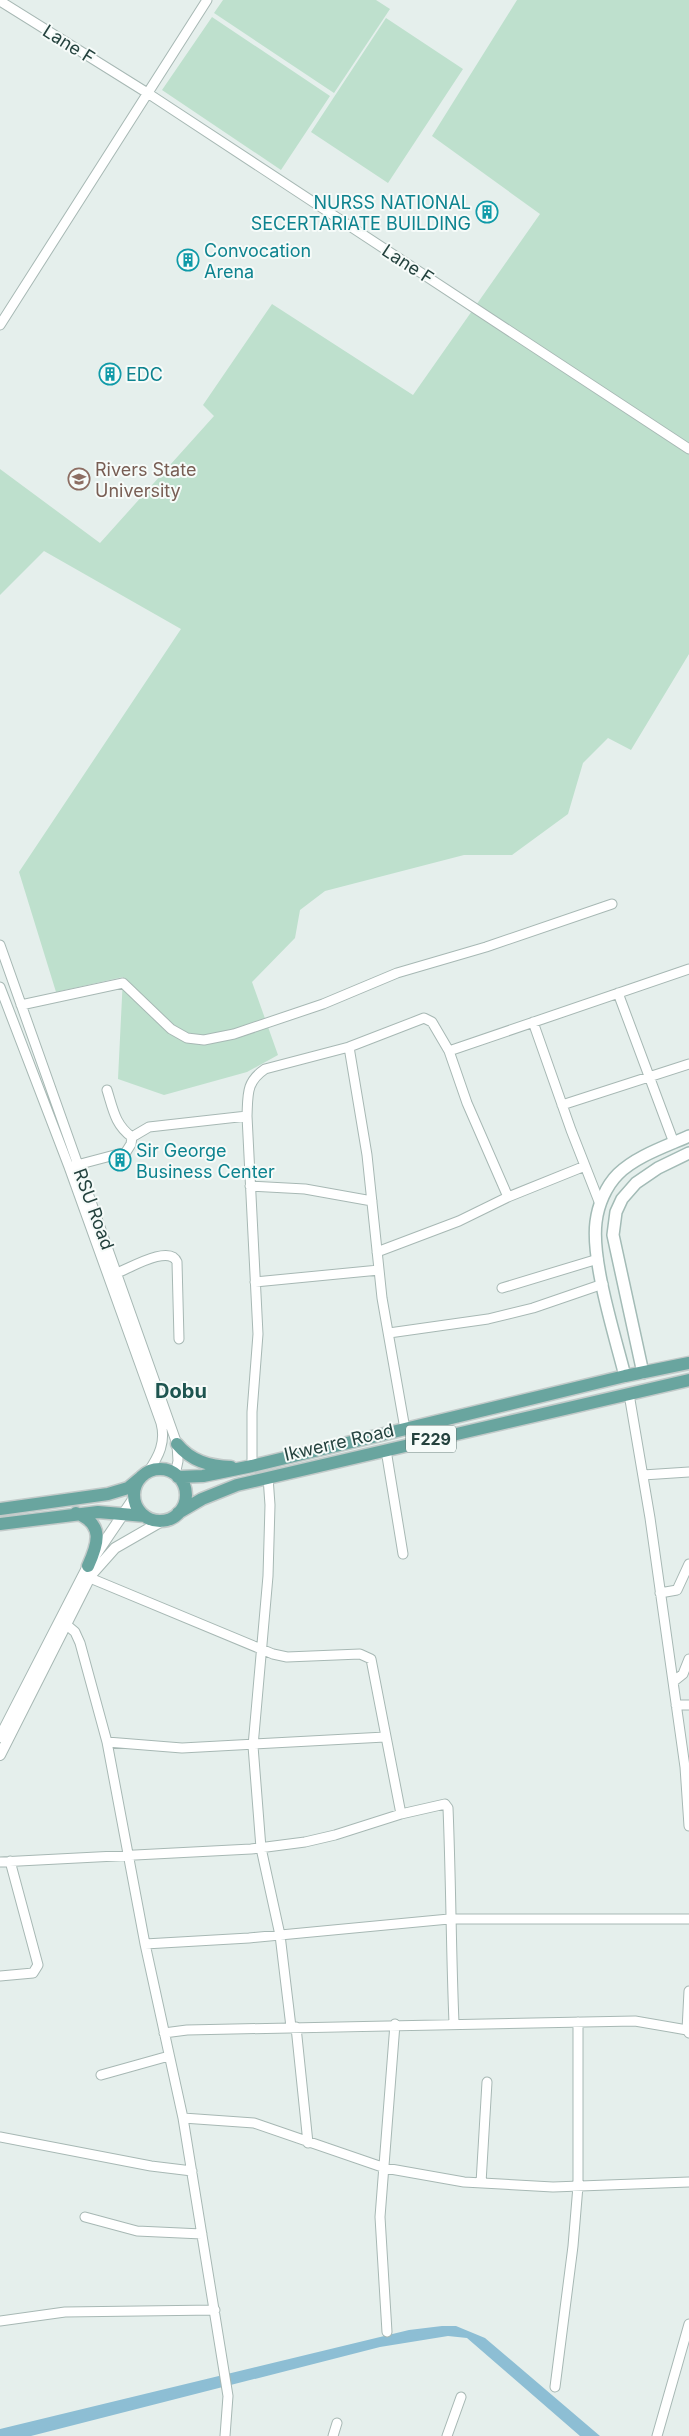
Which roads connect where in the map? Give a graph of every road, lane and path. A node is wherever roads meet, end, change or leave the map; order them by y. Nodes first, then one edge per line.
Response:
1 (207, 0) edge
2 (0, 1) edge
3 (149, 94) junction
4 (0, 325) edge
5 (689, 449) edge
6 (612, 904) dead end
7 (0, 945) edge
8 (689, 969) edge
9 (0, 987) edge
10 (618, 993) junction
11 (21, 1005) junction
12 (533, 1022) junction
13 (349, 1048) junction
14 (449, 1051) junction
15 (689, 1064) edge
16 (649, 1076) junction
17 (107, 1090) dead end
18 (562, 1105) junction
19 (247, 1116) junction
20 (689, 1136) edge
21 (132, 1137) junction
22 (674, 1142) junction
23 (689, 1153) edge
24 (73, 1166) junction
25 (585, 1166) junction
26 (250, 1186) junction
27 (508, 1197) junction
28 (372, 1201) junction
29 (600, 1204) junction
30 (377, 1252) junction
31 (598, 1259) junction
32 (379, 1270) junction
33 (117, 1273) junction
34 (255, 1282) junction
35 (603, 1284) junction
36 (502, 1288) dead end
37 (389, 1333) junction
38 (179, 1339) dead end
39 (689, 1363) edge
40 (643, 1373) junction
41 (625, 1376) junction
42 (689, 1380) edge
43 (629, 1394) junction
44 (405, 1429) junction
45 (176, 1444) junction
46 (386, 1450) junction
47 (248, 1467) junction
48 (689, 1472) edge
49 (146, 1474) junction
50 (643, 1475) junction
51 (177, 1476) junction
52 (268, 1477) junction
53 (134, 1498) junction
54 (0, 1510) edge
55 (76, 1513) junction
56 (126, 1513) junction
57 (178, 1513) junction
58 (145, 1516) junction
59 (162, 1521) junction
60 (0, 1524) edge
61 (403, 1554) dead end
62 (689, 1564) edge
63 (89, 1572) junction
64 (660, 1593) junction
65 (63, 1621) junction
66 (261, 1650) junction
67 (689, 1659) edge
68 (673, 1682) junction
69 (676, 1705) junction
70 (689, 1705) edge
71 (1, 1733) edge
72 (385, 1737) junction
73 (107, 1742) junction
74 (253, 1746) junction
75 (0, 1755) edge
76 (401, 1814) junction
77 (689, 1826) edge
78 (261, 1848) junction
79 (127, 1854) junction
80 (10, 1861) junction
81 (0, 1862) edge
82 (449, 1919) junction
83 (689, 1920) edge
84 (280, 1935) junction
85 (145, 1944) junction
86 (0, 1976) edge
87 (689, 1991) edge
88 (578, 2022) junction
89 (454, 2023) junction
90 (394, 2024) junction
91 (294, 2027) junction
92 (688, 2031) edge
93 (164, 2034) junction
94 (170, 2056) junction
95 (101, 2075) dead end
96 (487, 2082) dead end
97 (183, 2118) junction
98 (0, 2138) edge
99 (308, 2143) junction
100 (385, 2168) junction
101 (192, 2171) junction
102 (689, 2182) edge
103 (481, 2183) junction
104 (578, 2186) junction
105 (85, 2217) dead end
106 (202, 2234) junction
107 (215, 2310) junction
108 (0, 2321) edge
109 (689, 2324) edge
110 (387, 2332) dead end
111 (555, 2387) dead end
112 (461, 2397) dead end
113 (337, 2423) dead end
114 (225, 2436) edge
115 (333, 2436) edge
116 (447, 2436) edge
117 (657, 2436) edge

1 - 3 street
2 - 3 street, Lane F
3 - 4 street
3 - 5 street, Lane F
6 - 11 street
7 - 11 street, RSU Road
8 - 10 street
9 - 24 street, RSU Road
10 - 12 street
10 - 16 street
11 - 24 street, RSU Road
12 - 14 street
12 - 18 street
13 - 14 street
13 - 19 street
13 - 28 street
14 - 27 street
15 - 16 street
16 - 18 street
16 - 22 street
17 - 21 street
18 - 25 street
19 - 21 street
19 - 26 street
20 - 22 main road
21 - 24 street
22 - 29 main road
23 - 40 main road
24 - 33 street, RSU Road
24 - 49 street, RSU Road
25 - 27 street
25 - 29 street
26 - 28 street
26 - 34 street
27 - 30 street
28 - 30 street
29 - 31 main road
30 - 32 street
31 - 35 main road
31 - 36 street
32 - 34 street
32 - 37 street
33 - 38 street
33 - 45 street, RSU Road
34 - 47 street
35 - 37 street
35 - 41 main road
37 - 44 street
39 - 40 main road, Ikwerre Road / F229
40 - 41 main road, Ikwerre Road / F229
41 - 44 main road, Ikwerre Road / F229
42 - 43 main road, Ikwerre Road / F229
43 - 46 main road, Ikwerre Road / F229
43 - 50 street
44 - 47 main road, Ikwerre Road / F229
45 - 47 main road
45 - 51 street, RSU Road
46 - 52 main road, Ikwerre Road / F229
46 - 61 street
47 - 51 main road, Ikwerre Road / F229
48 - 50 street
49 - 51 main road, F229
49 - 53 main road
49 - 54 main road
50 - 64 street
51 - 57 main road
52 - 57 main road, Ikwerre Road / F229
52 - 66 street
53 - 56 street
53 - 58 main road
55 - 56 main road
55 - 60 main road
55 - 63 main road
56 - 58 main road
56 - 63 street
57 - 59 main road, F229
58 - 59 main road
59 - 63 street
62 - 64 street
63 - 65 street
63 - 66 street
64 - 68 street
65 - 71 street
65 - 73 street
65 - 75 street
66 - 72 street
66 - 74 street
67 - 68 street
68 - 69 street
69 - 70 street
69 - 77 street
72 - 74 street
72 - 76 street
73 - 74 street
73 - 79 street
74 - 78 street
76 - 78 street
76 - 82 street
78 - 79 street
78 - 84 street
79 - 80 street
79 - 85 street
80 - 81 street
80 - 86 street
82 - 83 street
82 - 84 street
82 - 89 street
84 - 85 street
84 - 91 street
85 - 93 street
87 - 92 street
88 - 89 street
88 - 92 street
88 - 104 street
89 - 90 street
90 - 91 street
90 - 100 street
91 - 93 street
91 - 99 street
93 - 94 street
94 - 95 street
94 - 97 street
96 - 103 street
97 - 99 street
97 - 101 street
98 - 101 street
99 - 100 street
100 - 103 street
100 - 110 street
101 - 106 street
102 - 104 street
103 - 104 street
104 - 111 street
105 - 106 street
106 - 107 street
107 - 108 street
107 - 114 street
109 - 117 street
112 - 116 street
113 - 115 street

